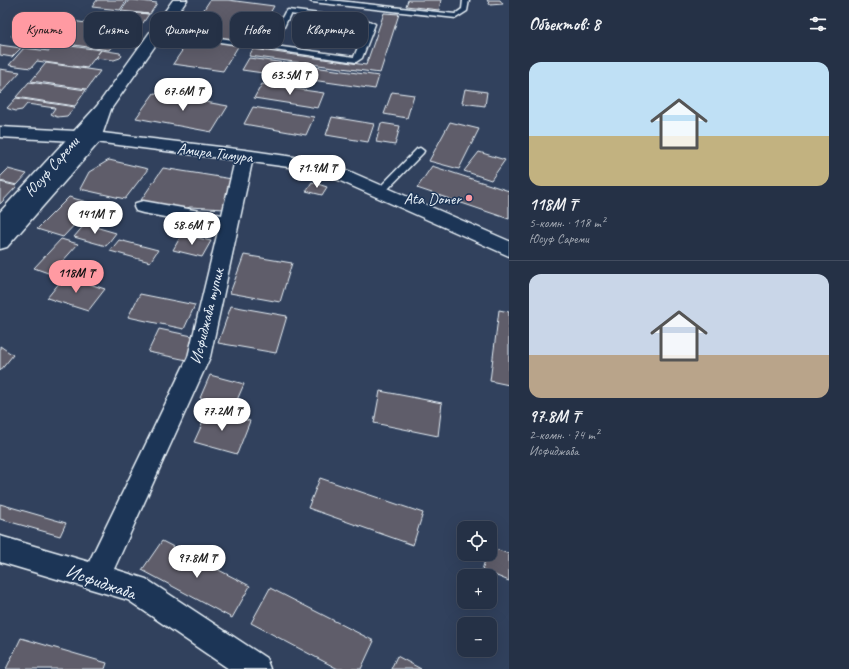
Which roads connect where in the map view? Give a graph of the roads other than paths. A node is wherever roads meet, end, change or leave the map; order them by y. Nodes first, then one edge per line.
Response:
1 (180, 0) edge
2 (312, 0) edge
3 (466, 0) edge
4 (171, 12) edge
5 (150, 42) edge
6 (270, 48) joint
7 (0, 132) edge
8 (86, 136) junction
9 (420, 151) dead end
10 (245, 155) junction
11 (380, 192) junction
12 (143, 207) dead end
13 (229, 223) junction
14 (0, 224) edge
15 (0, 242) edge
16 (509, 249) edge
17 (0, 549) edge
18 (96, 578) junction
19 (255, 669) edge

1 - 4 street, Юсуф Сареми
2 - 3 lane
5 - 8 street, Юсуф Сареми
6 - 6 lane
7 - 8 street, Амира Тимура
8 - 10 street, Амира Тимура
8 - 14 street, Юсуф Сареми
8 - 15 street, Юсуф Сареми
9 - 11 lane
10 - 11 street, Амира Тимура
10 - 13 street, Исфиджаба тупик
11 - 16 street, Амира Тимура
12 - 13 street
13 - 18 street, Исфиджаба тупик
17 - 18 street, Исфиджаба
18 - 19 street, Исфиджаба

